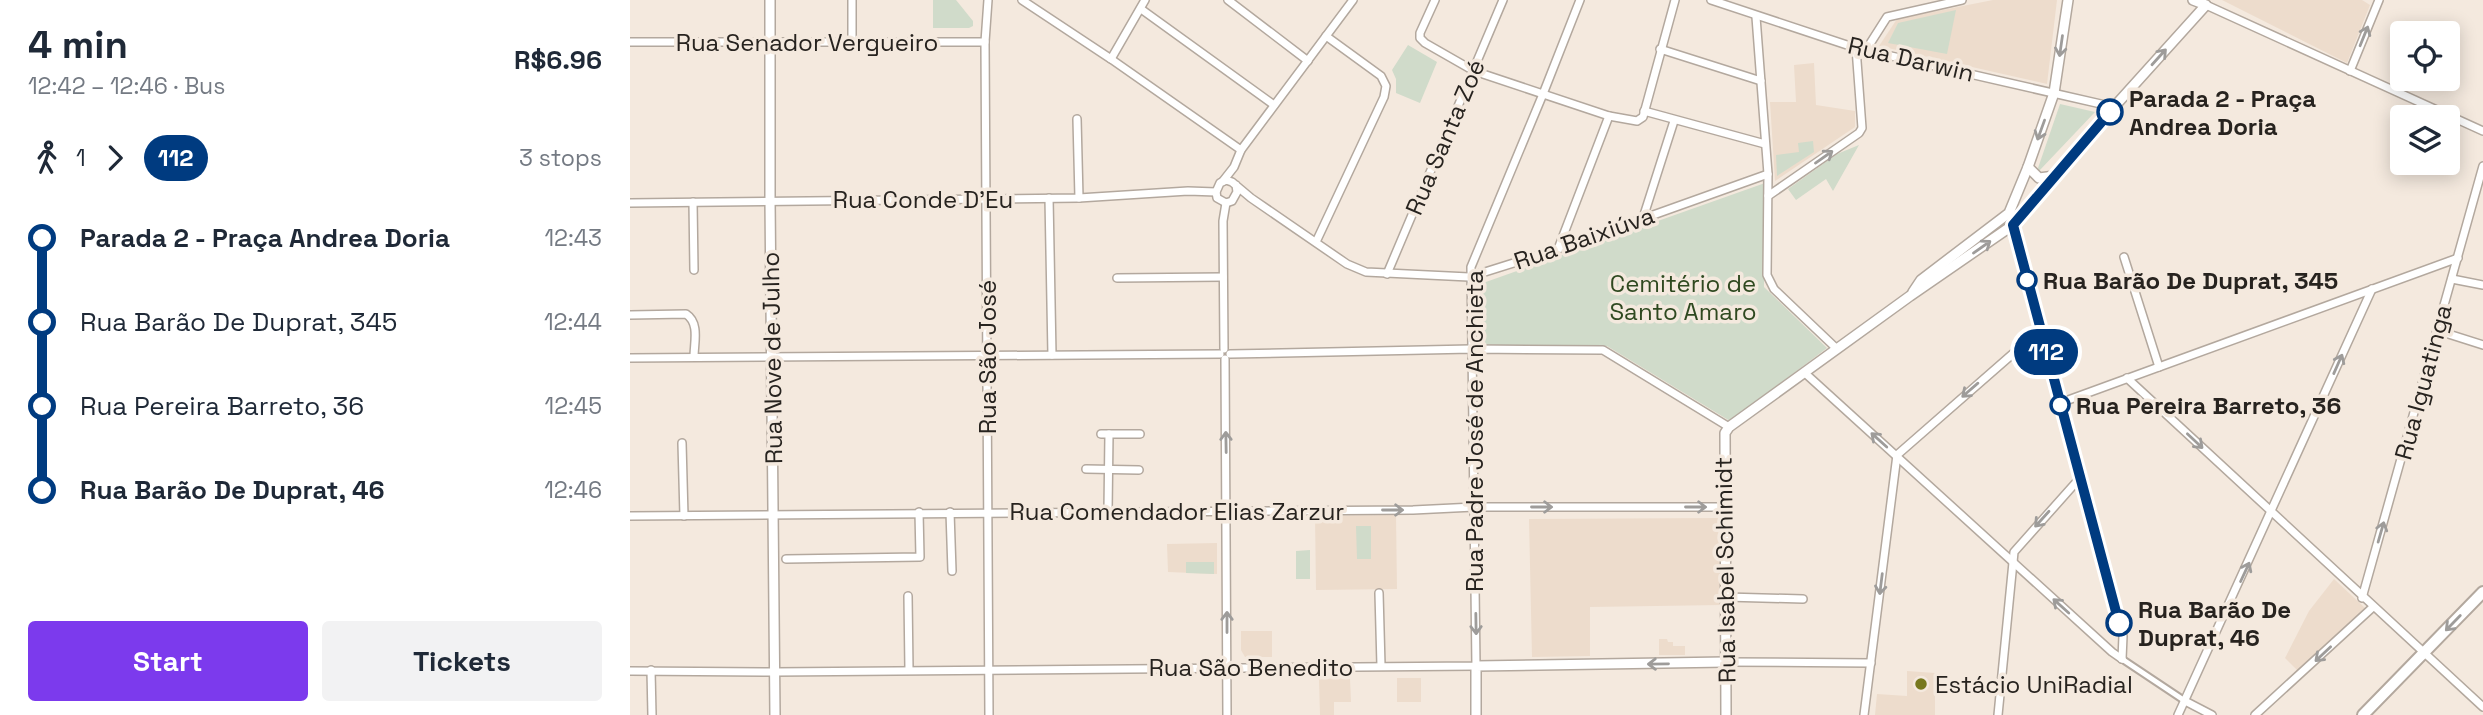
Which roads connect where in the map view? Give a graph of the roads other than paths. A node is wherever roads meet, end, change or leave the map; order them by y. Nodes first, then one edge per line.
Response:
1 (770, 0) edge
2 (852, 0) edge
3 (988, 0) edge
4 (1022, 0) edge
5 (1145, 0) edge
6 (1228, 0) edge
7 (1353, 0) edge
8 (1435, 0) edge
9 (1503, 0) edge
10 (1580, 0) edge
11 (1675, 0) edge
12 (1711, 0) edge
13 (1962, 0) edge
14 (2067, 0) edge
15 (2193, 0) edge
16 (2379, 0) edge
17 (1241, 4) edge
18 (2206, 5) junction
19 (1141, 9) junction
20 (1756, 16) junction
21 (1326, 36) junction
22 (852, 41) junction
23 (630, 42) edge
24 (985, 42) junction
25 (770, 43) junction
26 (1856, 48) junction
27 (1660, 49) junction
28 (1866, 50) junction
29 (1111, 58) junction
30 (1308, 61) junction
31 (1474, 71) junction
32 (2350, 71) junction
33 (1760, 81) junction
34 (2054, 93) junction
35 (1543, 94) junction
36 (1274, 105) junction
37 (2114, 107) junction
38 (1644, 111) junction
39 (1609, 116) junction
40 (1077, 120) dead end
41 (1674, 121) junction
42 (2483, 131) edge
43 (1765, 144) junction
44 (1241, 150) junction
45 (2483, 166) edge
46 (1234, 167) junction
47 (2028, 167) junction
48 (1768, 174) junction
49 (2055, 176) junction
50 (1223, 181) junction
51 (1235, 184) junction
52 (1216, 192) junction
53 (1768, 196) junction
54 (1049, 198) junction
55 (1079, 198) junction
56 (1234, 198) junction
57 (1251, 198) junction
58 (986, 199) junction
59 (770, 200) junction
60 (693, 202) junction
61 (630, 203) edge
62 (1226, 203) junction
63 (2009, 213) junction
64 (1643, 218) junction
65 (2013, 225) junction
66 (1316, 242) junction
67 (1558, 249) junction
68 (2124, 257) dead end
69 (2458, 258) junction
70 (694, 271) dead end
71 (1387, 274) junction
72 (1223, 277) junction
73 (1469, 277) junction
74 (1116, 278) dead end
75 (2452, 279) junction
76 (2483, 285) edge
77 (2372, 289) junction
78 (1910, 296) junction
79 (630, 315) edge
80 (2040, 330) junction
81 (2439, 331) junction
82 (2483, 345) edge
83 (1471, 349) junction
84 (1837, 349) junction
85 (987, 354) junction
86 (1225, 354) junction
87 (1052, 355) junction
88 (772, 357) junction
89 (630, 358) edge
90 (694, 358) junction
91 (2158, 367) junction
92 (1806, 373) junction
93 (2127, 378) junction
94 (2060, 403) junction
95 (1729, 427) junction
96 (1140, 434) dead end
97 (682, 443) dead end
98 (1896, 455) junction
99 (1086, 469) dead end
100 (1109, 470) junction
101 (1139, 470) dead end
102 (2079, 479) junction
103 (1474, 507) junction
104 (1724, 507) junction
105 (988, 511) junction
106 (1108, 511) junction
107 (1226, 511) junction
108 (919, 512) junction
109 (950, 512) junction
110 (2272, 512) junction
111 (774, 513) junction
112 (630, 516) edge
113 (684, 516) junction
114 (786, 559) dead end
115 (2013, 563) junction
116 (951, 571) dead end
117 (2483, 592) edge
118 (1380, 593) dead end
119 (908, 596) dead end
120 (1726, 597) junction
121 (2362, 598) junction
122 (1802, 599) dead end
123 (2373, 607) junction
124 (2423, 654) junction
125 (2122, 659) junction
126 (1726, 662) junction
127 (1871, 663) junction
128 (1381, 666) junction
129 (1476, 666) junction
130 (1227, 667) junction
131 (988, 669) junction
132 (630, 670) edge
133 (651, 670) junction
134 (909, 670) junction
135 (775, 672) junction
136 (2185, 701) junction
137 (2483, 707) edge
138 (652, 715) edge
139 (775, 715) edge
140 (989, 715) edge
141 (1227, 715) edge
142 (1476, 715) edge
143 (1726, 715) edge
144 (1864, 715) edge
145 (1998, 715) edge
146 (2178, 715) edge
147 (2211, 715) edge
148 (2255, 715) edge
149 (2363, 715) edge

1 - 25 street, Rua Nove de Julho
2 - 22 street
3 - 24 street, Rua São José
4 - 29 street
5 - 19 street
6 - 17 street
7 - 21 street
8 - 31 street
9 - 31 street, Rua Santa Zoé
10 - 35 street, Rua Padre José de Anchieta
11 - 27 street
12 - 20 street, Rua Darwin
13 - 28 street
14 -> 34 street
15 - 18 street
32 -> 16 street
17 - 30 street
18 - 32 street
37 -> 18 street
19 - 29 street
19 - 36 street
20 - 26 street, Rua Darwin
20 - 33 street
21 - 30 street
21 - 66 street
22 - 24 street, Rua Senador Vergueiro
22 - 25 street, Rua Senador Vergueiro
23 - 25 street, Rua Senador Vergueiro
24 - 58 street, Rua São José
25 - 59 street, Rua Nove de Julho
26 - 28 street, Rua Darwin
53 -> 26 street
27 - 33 street
27 - 38 street
28 - 34 street, Rua Darwin
29 - 44 street
30 - 36 street
31 - 35 street
31 - 71 street, Rua Santa Zoé
32 - 42 street
33 - 43 street
34 - 37 street, Rua Darwin
34 -> 47 street
35 - 39 street
35 - 73 street, Rua Padre José de Anchieta
36 - 44 street
37 - 49 street
38 - 39 street
38 - 41 street
39 - 67 street
40 - 55 street
41 - 43 street
41 - 64 street
43 - 48 street
44 - 46 street
45 - 69 street, Rua Iguatinga
46 - 50 street
46 - 51 street
47 - 49 street
47 - 63 street
48 - 53 street
48 - 64 street, Rua Baixiúva
49 - 65 street
50 - 51 street
50 - 52 street
51 - 56 street
51 - 57 street
52 - 55 street, Rua Conde D'Eu
52 - 62 street
53 - 84 street
54 - 55 street, Rua Conde D'Eu
54 - 58 street, Rua Conde D'Eu
54 - 87 street
56 - 57 street
56 - 62 street
57 - 66 street, Rua Baixiúva
58 - 59 street, Rua Conde D'Eu
58 - 85 street, Rua São José
59 - 60 street, Rua Conde D'Eu
59 - 88 street, Rua Nove de Julho
60 - 61 street, Rua Conde D'Eu
60 - 70 street
62 - 72 street
63 - 65 street
63 - 78 street
64 - 67 street, Rua Baixiúva
78 -> 65 street
65 - 80 street
66 - 71 street, Rua Baixiúva
67 - 73 street, Rua Baixiúva
68 - 91 street
69 - 75 street, Rua Iguatinga
69 - 77 street
71 - 73 street, Rua Baixiúva
72 - 74 street
72 - 86 street
73 - 83 street, Rua Padre José de Anchieta
75 - 76 street
75 - 81 street, Rua Iguatinga
77 - 91 street
110 -> 77 street
78 - 84 street
79 - 90 street
80 - 94 street
80 -> 98 street
81 - 82 street
121 -> 81 street, Rua Iguatinga
83 - 86 street
83 - 95 street
83 - 103 street, Rua Padre José de Anchieta
84 - 92 street
85 - 87 street
85 - 88 street
85 - 105 street, Rua São José
86 - 87 street
107 -> 86 street
88 - 90 street
88 - 111 street, Rua Nove de Julho
89 - 90 street
91 - 93 street
92 - 95 street
98 -> 92 street
93 - 94 street
93 -> 110 street
94 - 102 street
95 - 104 street, Rua Isabel Schimidt
96 - 100 street
97 - 113 street
98 - 115 street
98 -> 127 street
99 - 100 street
100 - 101 street
100 - 106 street
102 -> 115 street
102 - 125 street
103 -> 104 street, Rua Comendador Elias Zarzur
107 -> 103 street, Rua Comendador Elias Zarzur
103 -> 129 street, Rua Padre José de Anchieta
104 - 120 street, Rua Isabel Schimidt
105 - 106 street, Rua Comendador Elias Zarzur
105 - 109 street, Rua Comendador Elias Zarzur
105 - 131 street, Rua São José
106 - 107 street, Rua Comendador Elias Zarzur
130 -> 107 street
108 - 109 street, Rua Comendador Elias Zarzur
108 - 111 street, Rua Comendador Elias Zarzur
108 - 114 street
109 - 116 street
110 - 121 street
136 -> 110 street
111 - 113 street, Rua Comendador Elias Zarzur
111 - 135 street, Rua Nove de Julho
112 - 113 street, Rua Comendador Elias Zarzur
125 -> 115 street
115 - 145 street
117 -> 124 main road
118 - 128 street
119 - 134 street
120 - 122 street
120 - 126 street, Rua Isabel Schimidt
121 - 123 street
123 - 124 street
123 -> 148 street
124 - 137 street
124 - 149 main road
125 - 136 street
126 - 127 street, Rua São Benedito
126 -> 129 street, Rua São Benedito
126 - 143 street, Rua Isabel Schimidt
127 - 144 street
128 - 129 street, Rua São Benedito
128 - 130 street, Rua São Benedito
129 - 142 street, Rua Padre José de Anchieta
130 - 131 street, Rua São Benedito
130 - 141 street
131 - 134 street, Rua São Benedito
131 - 140 street, Rua São José
132 - 133 street, Rua São Benedito
133 - 135 street, Rua São Benedito
133 - 138 street
134 - 135 street, Rua São Benedito
135 - 139 street, Rua Nove de Julho
136 - 146 street
136 - 147 street

